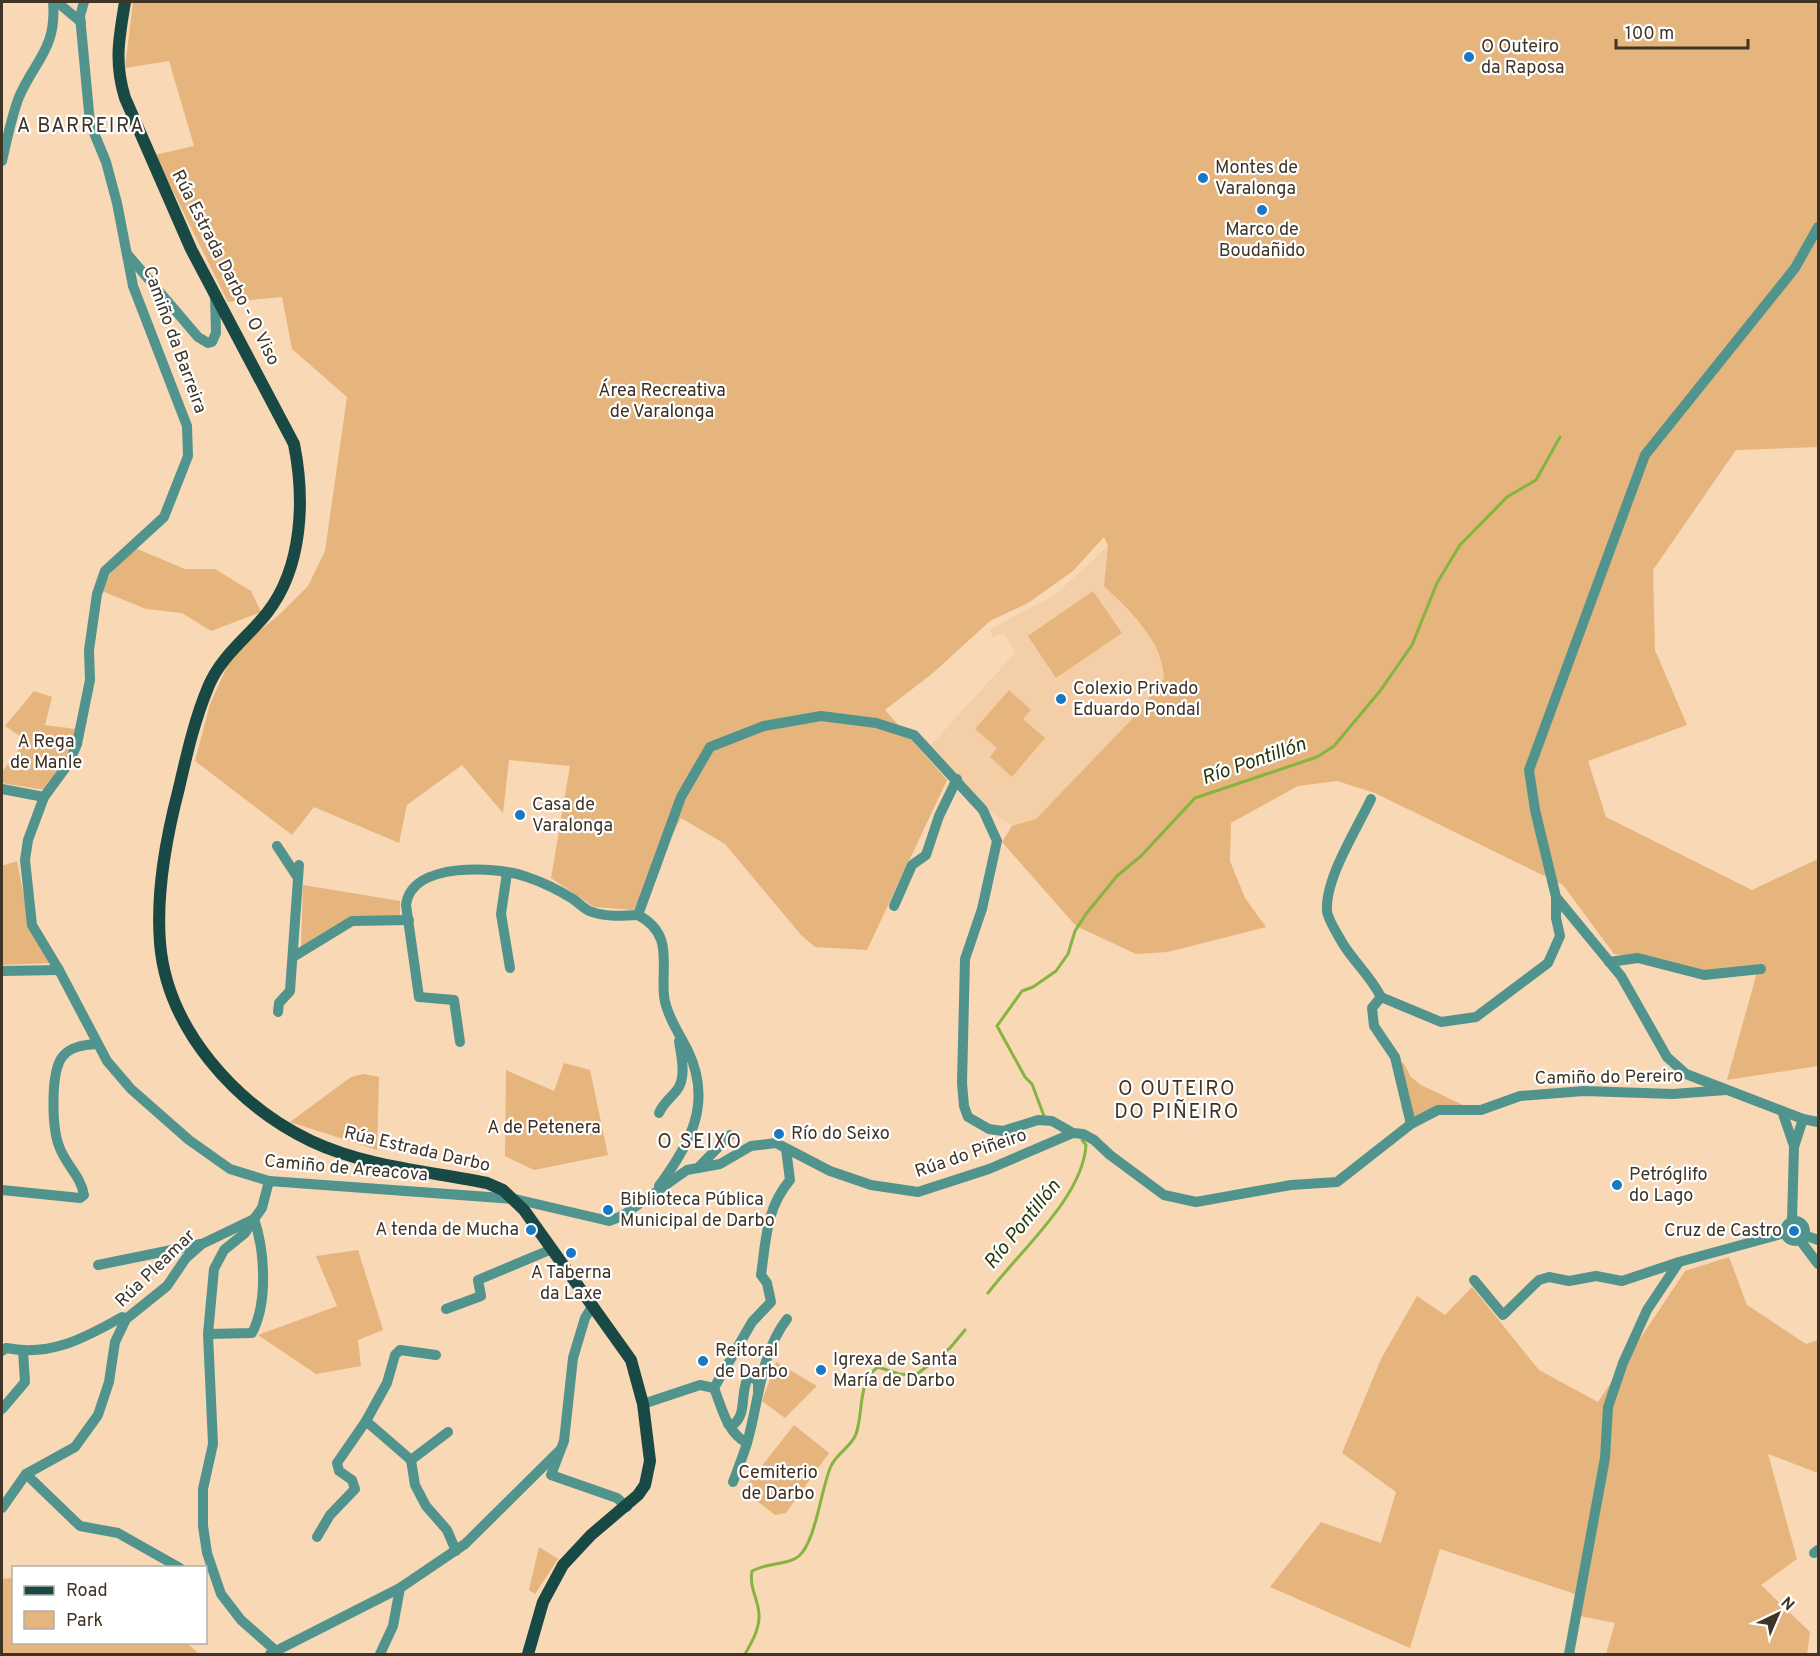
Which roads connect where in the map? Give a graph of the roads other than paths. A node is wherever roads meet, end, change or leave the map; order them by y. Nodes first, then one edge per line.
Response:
1 (55, 2) edge
2 (84, 2) edge
3 (125, 2) edge
4 (81, 22) junction
5 (2, 161) edge
6 (1818, 227) edge
7 (127, 253) junction
8 (215, 293) junction
9 (294, 444) joint
10 (957, 779) junction
11 (2, 789) edge
12 (44, 797) junction
13 (1371, 799) dead end
14 (277, 846) dead end
15 (299, 865) dead end
16 (507, 873) junction
17 (298, 878) junction
18 (1556, 897) junction
19 (894, 906) dead end
20 (638, 915) junction
21 (409, 920) junction
22 (293, 957) junction
23 (1609, 962) junction
24 (510, 968) dead end
25 (1761, 969) dead end
26 (59, 970) junction
27 (2, 971) edge
28 (1381, 997) junction
29 (278, 1012) dead end
30 (677, 1029) junction
31 (460, 1042) dead end
32 (97, 1044) junction
33 (1726, 1090) junction
34 (1782, 1111) junction
35 (659, 1113) dead end
36 (1803, 1119) junction
37 (1818, 1122) edge
38 (1411, 1124) junction
39 (1073, 1133) junction
40 (730, 1135) dead end
41 (1794, 1147) junction
42 (786, 1149) junction
43 (698, 1168) junction
44 (269, 1181) junction
45 (2, 1190) edge
46 (653, 1194) junction
47 (515, 1199) junction
48 (540, 1204) junction
49 (524, 1210) junction
50 (254, 1219) junction
51 (1792, 1221) junction
52 (1785, 1233) junction
53 (1802, 1238) junction
54 (1818, 1240) edge
55 (202, 1244) junction
56 (552, 1249) junction
57 (1679, 1262) junction
58 (1818, 1264) edge
59 (98, 1265) dead end
60 (1474, 1280) dead end
61 (593, 1305) junction
62 (446, 1309) dead end
63 (126, 1319) junction
64 (787, 1320) dead end
65 (208, 1334) junction
66 (2, 1352) edge
67 (24, 1352) junction
68 (436, 1355) dead end
69 (714, 1388) junction
70 (757, 1402) junction
71 (643, 1404) junction
72 (2, 1409) edge
73 (366, 1421) junction
74 (728, 1424) junction
75 (448, 1432) dead end
76 (747, 1443) junction
77 (559, 1451) junction
78 (411, 1460) junction
79 (26, 1474) junction
80 (734, 1482) dead end
81 (627, 1507) junction
82 (2, 1508) edge
83 (316, 1537) dead end
84 (456, 1551) junction
85 (176, 1566) edge
86 (207, 1584) edge
87 (218, 1586) junction
88 (400, 1588) junction
89 (273, 1652) edge
90 (380, 1654) edge
91 (528, 1654) edge
92 (1569, 1654) edge

1 - 4 street
1 - 5 street
2 - 4 street, Camiño da Barreira
3 - 8 main road, Rúa Estrada Darbo - O Viso
4 - 7 street, Camiño da Barreira
6 - 18 street
7 - 8 street
7 - 12 street, Camiño da Barreira
8 - 9 main road, Rúa Estrada Darbo - O Viso
9 - 47 main road, Rúa Estrada Darbo
10 - 19 street
10 - 20 street, Camiño do Pereiro
10 - 39 street, Camiño do Pereiro
11 - 12 street
12 - 26 street, Camiño de Areacova
13 - 28 street
14 - 17 street
15 - 17 street
16 - 20 street
16 - 21 street
16 - 24 street
17 - 22 street
18 - 23 street
18 - 28 street
20 - 30 street
21 - 22 street
21 - 31 street
22 - 29 street
23 - 25 street
23 - 33 street
26 - 27 street
26 - 32 street, Camiño de Areacova
28 - 38 street
30 - 35 street
30 - 46 street
32 - 44 street, Camiño de Areacova
32 - 45 street
33 - 34 street
33 - 38 street, Camiño do Pereiro
34 - 36 street
34 - 41 street
36 - 37 street
36 - 41 street
38 - 39 street, Camiño do Pereiro
39 - 42 street, Rúa do Piñeiro
40 - 43 street
41 - 51 street
42 - 43 street, Rúa do Piñeiro
42 - 69 street
43 - 46 street, Rúa do Piñeiro
44 - 47 street, Camiño de Areacova
44 - 50 street
46 - 48 street, Rúa do Piñeiro
47 - 48 street, Rúa do Piñeiro
47 - 49 main road, Rúa Estrada Darbo
48 - 49 street
49 - 56 main road, Rúa Estrada Darbo
50 - 55 street, Rúa Pleamar
50 - 65 street
50 - 65 street
51 - 52 street
51 - 53 street
52 - 53 street
52 - 57 street
53 - 54 street
53 - 58 street
55 - 59 street
55 - 63 street, Rúa Pleamar
56 - 61 main road, Rúa Estrada Darbo
56 - 62 street
57 - 60 street
57 - 92 street
61 - 71 main road, Rúa Estrada Darbo
61 - 77 street
63 - 67 street
63 - 79 street, Rúa Pleamar
64 - 70 street
65 - 87 street
66 - 67 street
67 - 72 street
68 - 73 street
69 - 71 street
69 - 74 street
70 - 74 street
70 - 76 street
71 - 81 main road, Rúa Estrada Darbo
73 - 78 street
73 - 83 street
74 - 76 street
75 - 78 street
76 - 80 street
77 - 81 street
77 - 84 street
78 - 84 street
79 - 82 street, Rúa Pleamar
79 - 85 street
81 - 91 main road, Rúa Estrada Darbo
84 - 88 street
86 - 87 street
87 - 89 street
88 - 89 street
88 - 90 street

